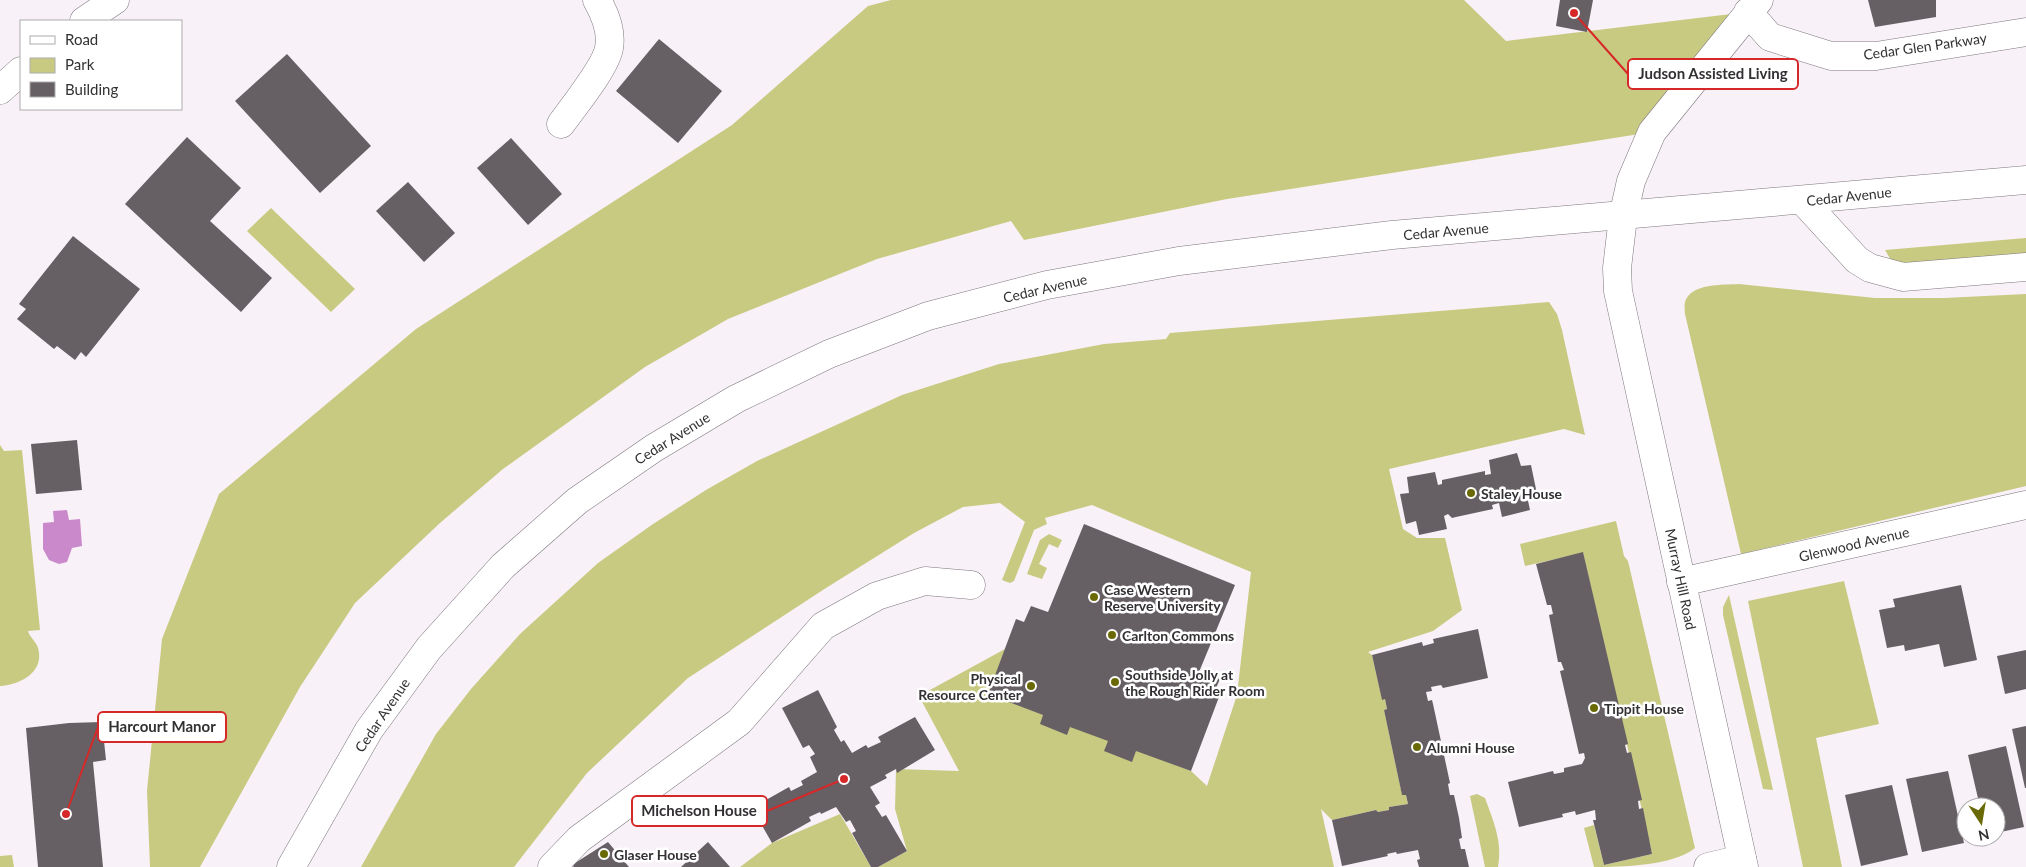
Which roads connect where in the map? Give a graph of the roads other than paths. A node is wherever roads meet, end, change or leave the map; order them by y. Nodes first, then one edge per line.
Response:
1 (115, 0) edge
2 (597, 0) edge
3 (1754, 6) edge
4 (85, 20) edge
5 (2026, 32) edge
6 (20, 72) edge
7 (0, 90) edge
8 (561, 124) dead end
9 (2026, 180) edge
10 (1803, 201) junction
11 (1622, 216) junction
12 (2026, 267) edge
13 (2026, 505) edge
14 (1682, 582) junction
15 (971, 586) dead end
16 (1743, 863) edge
17 (291, 867) edge
18 (552, 867) edge
19 (1708, 867) edge

1 - 4 main road
2 - 8 main road
3 - 5 main road, Cedar Glen Parkway
3 - 11 main road, Murray Hill Road
6 - 7 main road
9 - 10 main road, Cedar Avenue
10 - 11 main road, Cedar Avenue
10 - 12 main road
11 - 14 main road, Murray Hill Road
11 - 17 main road, Cedar Avenue
13 - 14 main road, Glenwood Avenue
14 - 16 main road, Murray Hill Road
15 - 18 main road
16 - 19 main road

